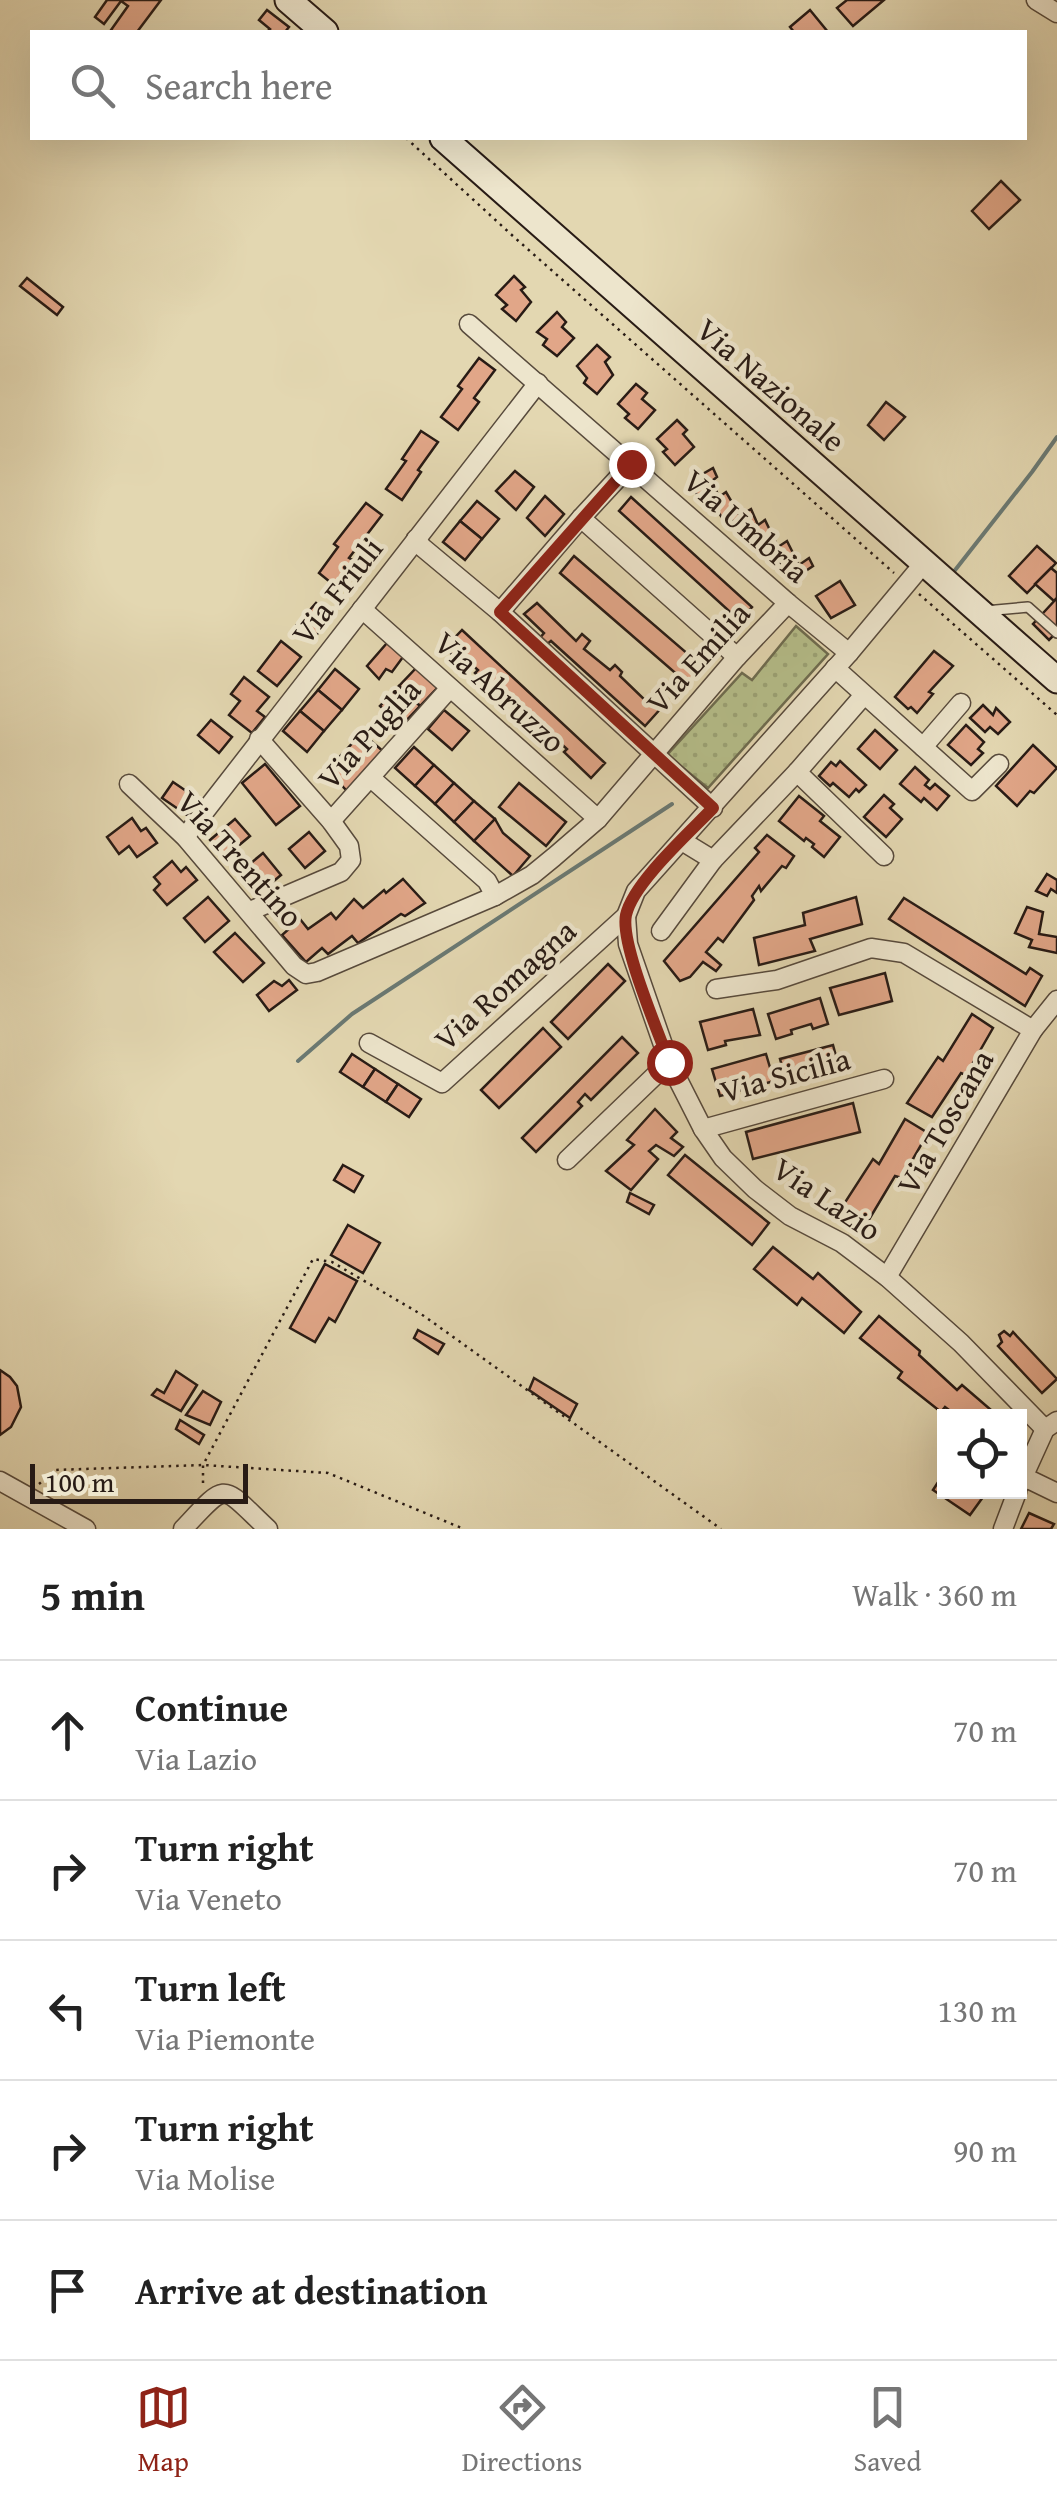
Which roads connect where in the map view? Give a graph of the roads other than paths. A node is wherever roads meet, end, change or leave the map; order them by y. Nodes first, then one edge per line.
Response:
1 (288, 0) edge
2 (1036, 0) edge
3 (1057, 14) edge
4 (323, 30) edge
5 (445, 140) edge
6 (470, 324) dead end
7 (538, 384) junction
8 (631, 464) junction
9 (581, 518) junction
10 (416, 539) junction
11 (924, 563) junction
12 (788, 604) junction
13 (362, 609) junction
14 (500, 612) junction
15 (980, 612) junction
16 (1057, 633) edge
17 (849, 653) junction
18 (737, 657) junction
19 (835, 668) junction
20 (1057, 680) edge
21 (450, 688) junction
22 (864, 695) junction
23 (961, 703) dead end
24 (259, 740) junction
25 (923, 747) junction
26 (652, 754) junction
27 (999, 764) dead end
28 (797, 772) junction
29 (371, 778) junction
30 (129, 784) dead end
31 (713, 808) junction
32 (598, 819) junction
33 (332, 821) junction
34 (185, 837) junction
35 (682, 840) junction
36 (884, 856) dead end
37 (713, 860) junction
38 (495, 896) junction
39 (250, 912) junction
40 (626, 916) junction
41 (661, 931) dead end
42 (306, 974) joint
43 (716, 989) dead end
44 (1057, 1000) edge
45 (1033, 1030) junction
46 (369, 1043) dead end
47 (669, 1062) junction
48 (884, 1079) dead end
49 (703, 1130) junction
50 (567, 1160) dead end
51 (887, 1277) junction
52 (1051, 1425) edge
53 (1027, 1469) edge
54 (0, 1481) edge
55 (1027, 1486) edge
56 (1057, 1494) edge
57 (1014, 1499) edge
58 (86, 1529) edge
59 (182, 1529) edge
60 (268, 1529) edge
61 (1003, 1529) edge

1 - 4 main road
2 - 3 street
5 - 11 main road, Via Nazionale
6 - 7 street, Via Umbria
7 - 8 street, Via Umbria
7 - 10 street, Via Friuli
8 - 9 street
8 - 12 street, Via Umbria
9 - 14 street
9 - 18 street
10 - 13 street, Via Friuli
10 - 14 street
11 - 15 main road, Via Nazionale
11 - 17 street
12 - 17 street, Via Umbria
12 - 18 street, Via Emilia
13 - 21 street, Via Abruzzo
13 - 24 street, Via Friuli
14 - 26 street
15 - 16 lane
15 - 20 main road, Via Nazionale
17 - 19 street
18 - 26 street, Via Emilia
19 - 22 street
19 - 31 street
21 - 29 street, Via Puglia
21 - 32 street, Via Abruzzo
22 - 25 street
22 - 28 street
23 - 25 street
24 - 33 street
24 - 34 street, Via Friuli
25 - 27 street
26 - 31 street
26 - 32 street, Via Emilia
28 - 36 street
28 - 37 street
29 - 33 street, Via Puglia
29 - 38 street
30 - 34 street, Via Trentino
31 - 35 street
32 - 38 street, Via Emilia
33 - 39 street
34 - 39 street, Via Trentino
35 - 37 street
35 - 40 street
37 - 41 street
38 - 42 street, Via Emilia
39 - 42 street, Via Trentino
40 - 46 street, Via Romagna
40 - 47 street, Via Lazio
43 - 45 street
44 - 45 street, Via Toscana
45 - 51 street, Via Toscana
47 - 49 street, Via Lazio
47 - 50 street
48 - 49 street, Via Sicilia
49 - 51 street, Via Lazio
51 - 52 street, Via Lazio
52 - 53 street
54 - 58 street
55 - 56 street
57 - 61 street
59 - 60 street

